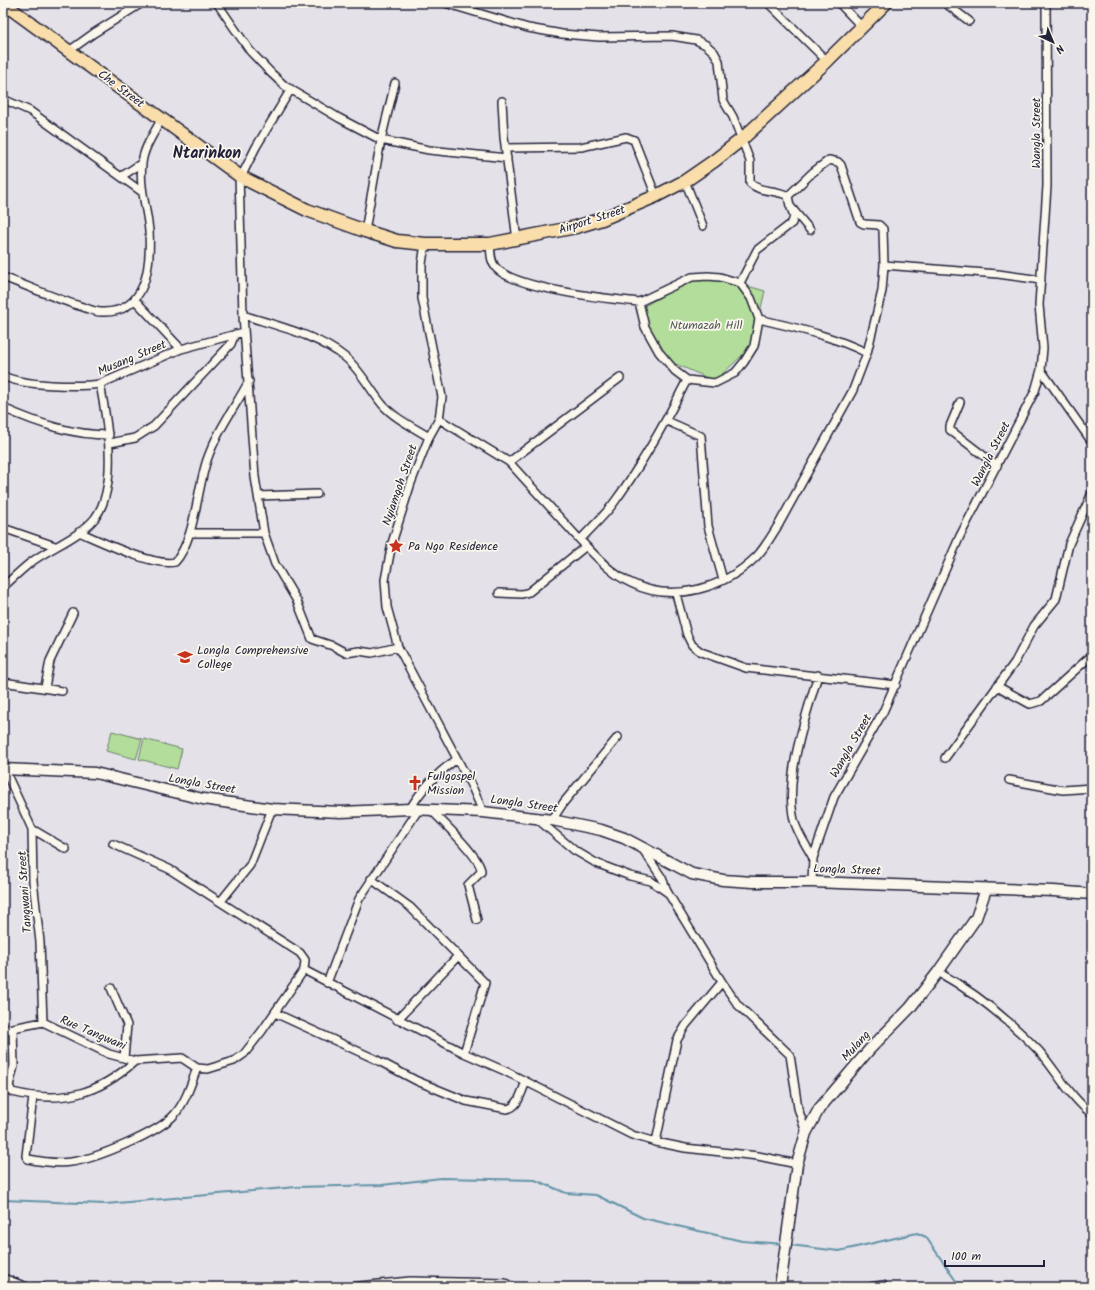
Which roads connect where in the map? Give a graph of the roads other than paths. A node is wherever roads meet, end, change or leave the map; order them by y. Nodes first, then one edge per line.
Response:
1 (3, 3) edge
2 (142, 3) edge
3 (218, 3) edge
4 (445, 3) edge
5 (768, 3) edge
6 (839, 3) edge
7 (886, 3) edge
8 (945, 3) edge
9 (1046, 3) edge
10 (129, 6) edge
11 (970, 21) dead end
12 (862, 27) junction
13 (69, 51) junction
14 (827, 61) junction
15 (395, 82) dead end
16 (291, 89) junction
17 (3, 99) edge
18 (502, 100) dead end
19 (161, 120) junction
20 (742, 139) junction
21 (381, 140) junction
22 (506, 148) junction
23 (507, 158) junction
24 (142, 163) junction
25 (122, 176) junction
26 (240, 176) junction
27 (685, 181) junction
28 (142, 192) junction
29 (656, 196) junction
30 (788, 196) junction
31 (790, 206) junction
32 (703, 226) dead end
33 (810, 230) dead end
34 (364, 232) junction
35 (517, 240) junction
36 (425, 244) junction
37 (490, 244) junction
38 (884, 265) junction
39 (3, 277) edge
40 (1041, 280) junction
41 (740, 283) junction
42 (135, 300) junction
43 (639, 302) junction
44 (243, 315) junction
45 (759, 319) junction
46 (244, 332) junction
47 (236, 334) junction
48 (181, 349) junction
49 (867, 353) junction
50 (1041, 370) junction
51 (3, 376) edge
52 (620, 378) dead end
53 (688, 380) junction
54 (249, 381) junction
55 (100, 384) junction
56 (960, 402) dead end
57 (3, 408) edge
58 (439, 420) junction
59 (667, 421) junction
60 (109, 435) junction
61 (429, 437) junction
62 (1092, 442) edge
63 (110, 444) junction
64 (509, 462) junction
65 (997, 466) junction
66 (1092, 493) edge
67 (317, 494) dead end
68 (258, 496) junction
69 (3, 528) edge
70 (79, 532) junction
71 (190, 533) junction
72 (264, 533) junction
73 (580, 540) junction
74 (55, 546) junction
75 (586, 546) junction
76 (723, 580) junction
77 (3, 587) edge
78 (499, 593) dead end
79 (676, 594) junction
80 (73, 613) dead end
81 (398, 647) junction
82 (1092, 655) edge
83 (818, 675) junction
84 (3, 682) edge
85 (896, 685) junction
86 (997, 686) junction
87 (45, 687) junction
88 (62, 691) dead end
89 (618, 737) dead end
90 (945, 758) dead end
91 (457, 759) junction
92 (3, 768) edge
93 (1010, 780) dead end
94 (1092, 788) edge
95 (272, 809) junction
96 (414, 809) junction
97 (431, 810) junction
98 (483, 812) junction
99 (536, 818) junction
100 (552, 820) junction
101 (32, 830) junction
102 (113, 844) dead end
103 (642, 848) junction
104 (66, 849) dead end
105 (813, 858) junction
106 (372, 879) junction
107 (812, 882) junction
108 (986, 889) junction
109 (668, 893) junction
110 (1092, 894) edge
111 (221, 902) junction
112 (477, 920) dead end
113 (458, 956) junction
114 (304, 970) junction
115 (938, 972) junction
116 (722, 982) junction
117 (327, 983) junction
118 (111, 988) dead end
119 (275, 1013) junction
120 (397, 1020) junction
121 (43, 1022) junction
122 (13, 1028) junction
123 (3, 1030) edge
124 (464, 1053) junction
125 (124, 1058) junction
126 (135, 1061) junction
127 (197, 1068) junction
128 (526, 1082) junction
129 (33, 1097) junction
130 (1091, 1111) edge
131 (806, 1133) junction
132 (656, 1142) junction
133 (797, 1164) junction
134 (3, 1278) edge
135 (410, 1284) edge
136 (883, 1285) dead end
137 (27, 1287) edge
138 (34, 1287) edge
139 (42, 1287) edge
140 (349, 1287) edge
141 (513, 1287) edge
142 (780, 1287) edge
143 (870, 1287) edge

1 - 13 highway, Che Street
2 - 10 street
3 - 16 street
4 - 20 street
5 - 14 street
6 - 12 street
7 - 12 highway, Airport Street
8 - 11 street
9 - 40 street, Wangla Street
10 - 13 street
12 - 14 highway, Airport Street
13 - 19 highway, Che Street
14 - 20 highway, Airport Street
15 - 21 street
16 - 21 street
16 - 26 street
17 - 25 street
18 - 22 street
19 - 24 street
19 - 26 highway, Che Street
20 - 27 highway, Airport Street
20 - 30 street
21 - 23 street
21 - 34 street
22 - 23 street
22 - 29 street
23 - 35 street
24 - 25 street
24 - 28 street
25 - 28 street
26 - 34 highway, Airport Street
26 - 44 street
27 - 29 highway, Airport Street
27 - 32 street
28 - 42 street
29 - 35 highway, Airport Street
30 - 31 street
30 - 38 street
31 - 33 street
31 - 41 street
34 - 36 highway, Airport Street
35 - 37 highway, Airport Street
36 - 37 highway, Airport Street
36 - 58 street, Nyiamgoh Street
37 - 43 street
38 - 40 street
38 - 49 street
39 - 42 street
40 - 50 street, Wangla Street
41 - 43 street
41 - 45 street
42 - 48 street
43 - 53 street
44 - 46 street
44 - 61 street
45 - 49 street
45 - 53 street
46 - 47 street, Musang Street
46 - 54 street
47 - 48 street, Musang Street
47 - 63 street
48 - 55 street, Musang Street
49 - 76 street
50 - 62 street
50 - 65 street, Wangla Street
51 - 55 street, Musang Street
52 - 64 street
53 - 59 street
54 - 68 street
54 - 71 street
55 - 60 street
56 - 65 street
57 - 60 street
58 - 61 street, Nyiamgoh Street
58 - 64 street
59 - 73 street
59 - 76 street
60 - 63 street
61 - 81 street, Nyiamgoh Street
63 - 70 street
64 - 73 street
65 - 85 street, Wangla Street
66 - 86 street
67 - 68 street
68 - 72 street
69 - 74 street
70 - 71 street
70 - 74 street
71 - 72 street
72 - 81 street
73 - 75 street
74 - 77 street
75 - 78 street
75 - 79 street
76 - 79 street
79 - 83 street
80 - 87 street
81 - 91 street, Nyiamgoh Street
82 - 86 street
83 - 85 street
83 - 105 street
84 - 87 street
85 - 105 street, Wangla Street
86 - 90 street
87 - 88 street
89 - 100 street
91 - 96 street
91 - 98 street, Nyiamgoh Street
92 - 95 main road, Longla Street
92 - 101 street, Tangwani Street
93 - 94 street
95 - 96 main road, Longla Street
95 - 111 street
96 - 97 main road, Longla Street
96 - 106 street
97 - 98 main road, Longla Street
97 - 112 street
98 - 99 main road, Longla Street
99 - 100 main road, Longla Street
99 - 109 street
100 - 103 main road, Longla Street
101 - 104 street
101 - 121 street, Tangwani Street
102 - 111 street
103 - 107 main road, Longla Street
103 - 109 street
105 - 107 street, Wangla Street
106 - 113 street
106 - 117 street
107 - 108 main road, Longla Street
108 - 110 main road, Longla Street
108 - 115 main road, Mulang
109 - 116 street
111 - 114 street
113 - 120 street
113 - 124 street
114 - 117 street
114 - 119 street
115 - 130 street
115 - 131 main road, Mulang
116 - 131 street
116 - 132 street
117 - 120 street
118 - 125 street
119 - 127 street
119 - 128 street
120 - 124 street
121 - 122 street, Rue Tangwani
121 - 125 street, Rue Tangwani
122 - 123 street, Rue Tangwani
122 - 129 street, Rue Tangwani
124 - 128 street
125 - 126 street, Rue Tangwani
126 - 127 street
126 - 129 street, Rue Tangwani
127 - 129 street
128 - 132 street
131 - 133 main road, Mulang
132 - 133 street
133 - 142 main road, Mulang
134 - 137 street
135 - 140 street
135 - 141 street
136 - 143 street
138 - 139 street

